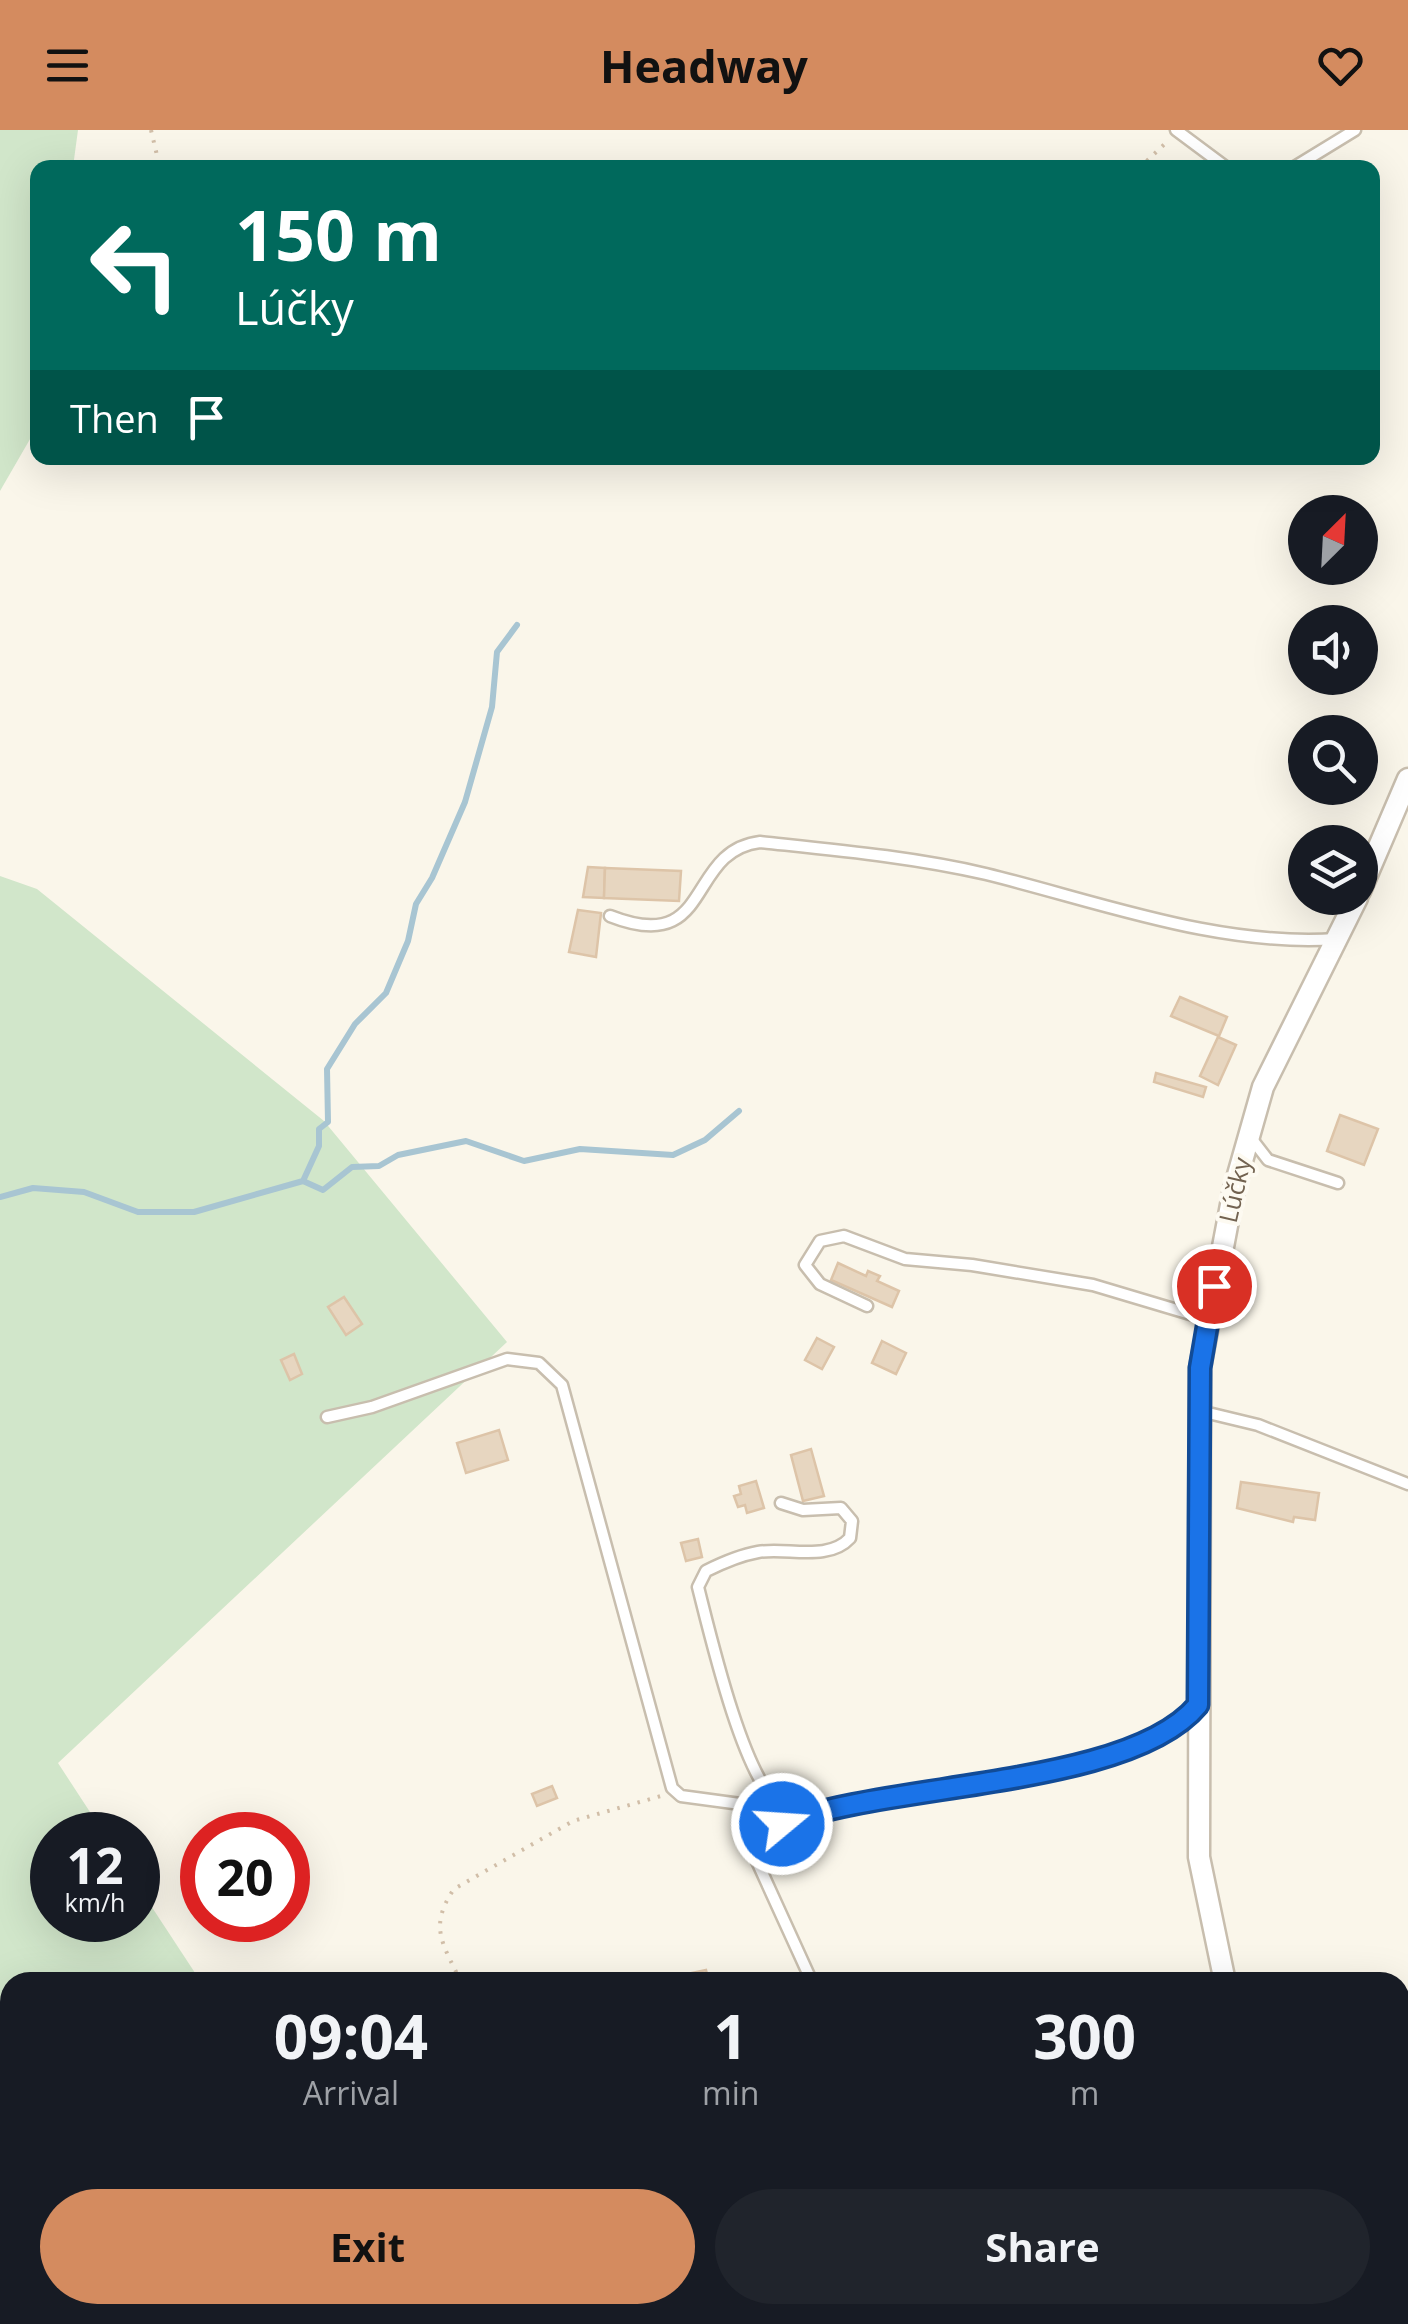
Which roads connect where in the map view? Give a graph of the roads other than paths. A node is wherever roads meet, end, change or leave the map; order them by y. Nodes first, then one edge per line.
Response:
1 (1355, 130) edge
2 (1177, 131) edge
3 (1211, 160) edge
4 (1305, 160) edge
5 (1408, 779) edge
6 (1378, 848) edge
7 (1348, 915) edge
8 (610, 916) dead end
9 (1337, 939) junction
10 (1248, 1132) junction
11 (1338, 1183) dead end
12 (867, 1306) dead end
13 (1207, 1319) junction
14 (1198, 1410) junction
15 (327, 1417) dead end
16 (1408, 1484) edge
17 (781, 1503) dead end
18 (1198, 1705) junction
19 (791, 1810) junction
20 (812, 1812) junction
21 (807, 1972) edge
22 (1223, 1972) edge

1 - 4 lane
2 - 3 lane
5 - 6 street, Lúčky
7 - 9 street, Lúčky
8 - 9 lane
9 - 10 street, Lúčky
10 - 11 lane
10 - 13 street, Lúčky
12 - 13 lane
13 - 14 street, Lúčky
14 - 16 lane
14 - 18 street, Lúčky
15 - 19 lane
17 - 19 lane
18 - 20 lane
18 - 22 street, Lúčky
19 - 20 lane
20 - 21 lane

